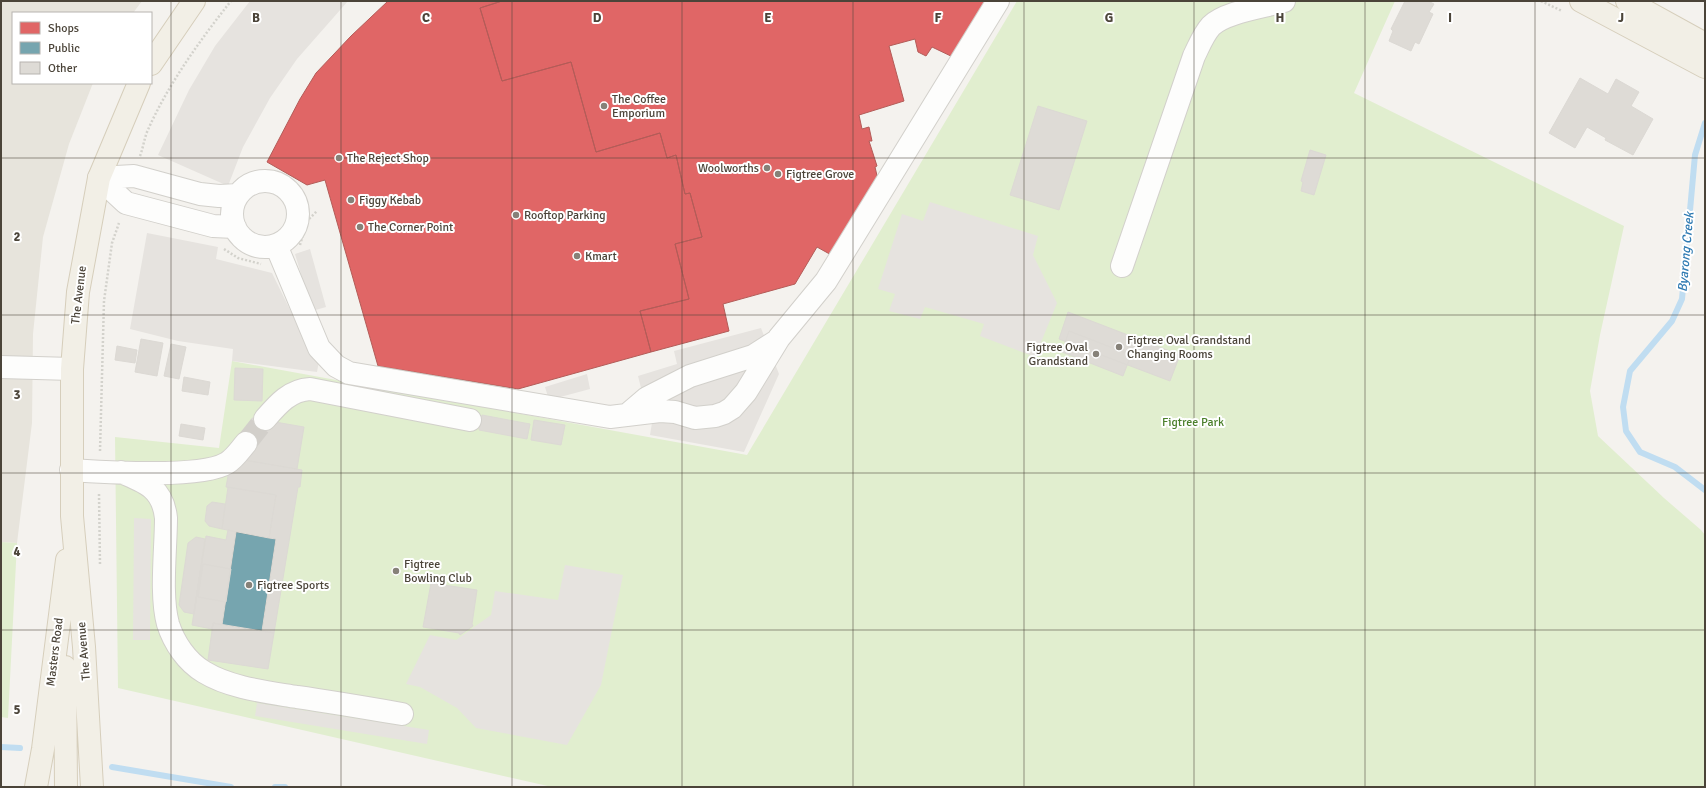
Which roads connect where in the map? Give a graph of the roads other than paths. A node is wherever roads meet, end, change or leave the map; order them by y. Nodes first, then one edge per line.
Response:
1 (194, 1) edge
2 (998, 1) edge
3 (1284, 1) edge
4 (1581, 1) edge
5 (1627, 1) edge
6 (1702, 58) edge
7 (152, 63) edge
8 (140, 84) edge
9 (99, 178) junction
10 (238, 194) junction
11 (235, 227) junction
12 (276, 245) junction
13 (1122, 266) dead end
14 (779, 338) junction
15 (1, 368) edge
16 (72, 369) junction
17 (624, 416) junction
18 (265, 419) tunnel mouth
19 (470, 420) dead end
20 (246, 443) tunnel mouth
21 (71, 470) junction
22 (121, 472) junction
23 (72, 516) junction
24 (402, 714) dead end
25 (36, 787) edge
26 (66, 787) edge
27 (92, 787) edge

1 - 7 main road
2 - 14 lane
3 - 13 lane
4 - 6 main road
5 - 6 main road
8 - 9 main road, The Avenue
9 - 10 lane
9 - 11 lane
9 - 16 main road, The Avenue
10 - 11 lane
10 - 12 lane
11 - 12 lane
12 - 17 lane
14 - 17 lane
14 - 17 lane
15 - 16 lane
16 - 21 main road, The Avenue
18 - 19 lane
20 - 22 lane
21 - 22 lane
21 - 23 main road, The Avenue
22 - 24 lane
23 - 25 main road, Masters Road
23 - 26 main road, The Avenue
23 - 27 main road, The Avenue

